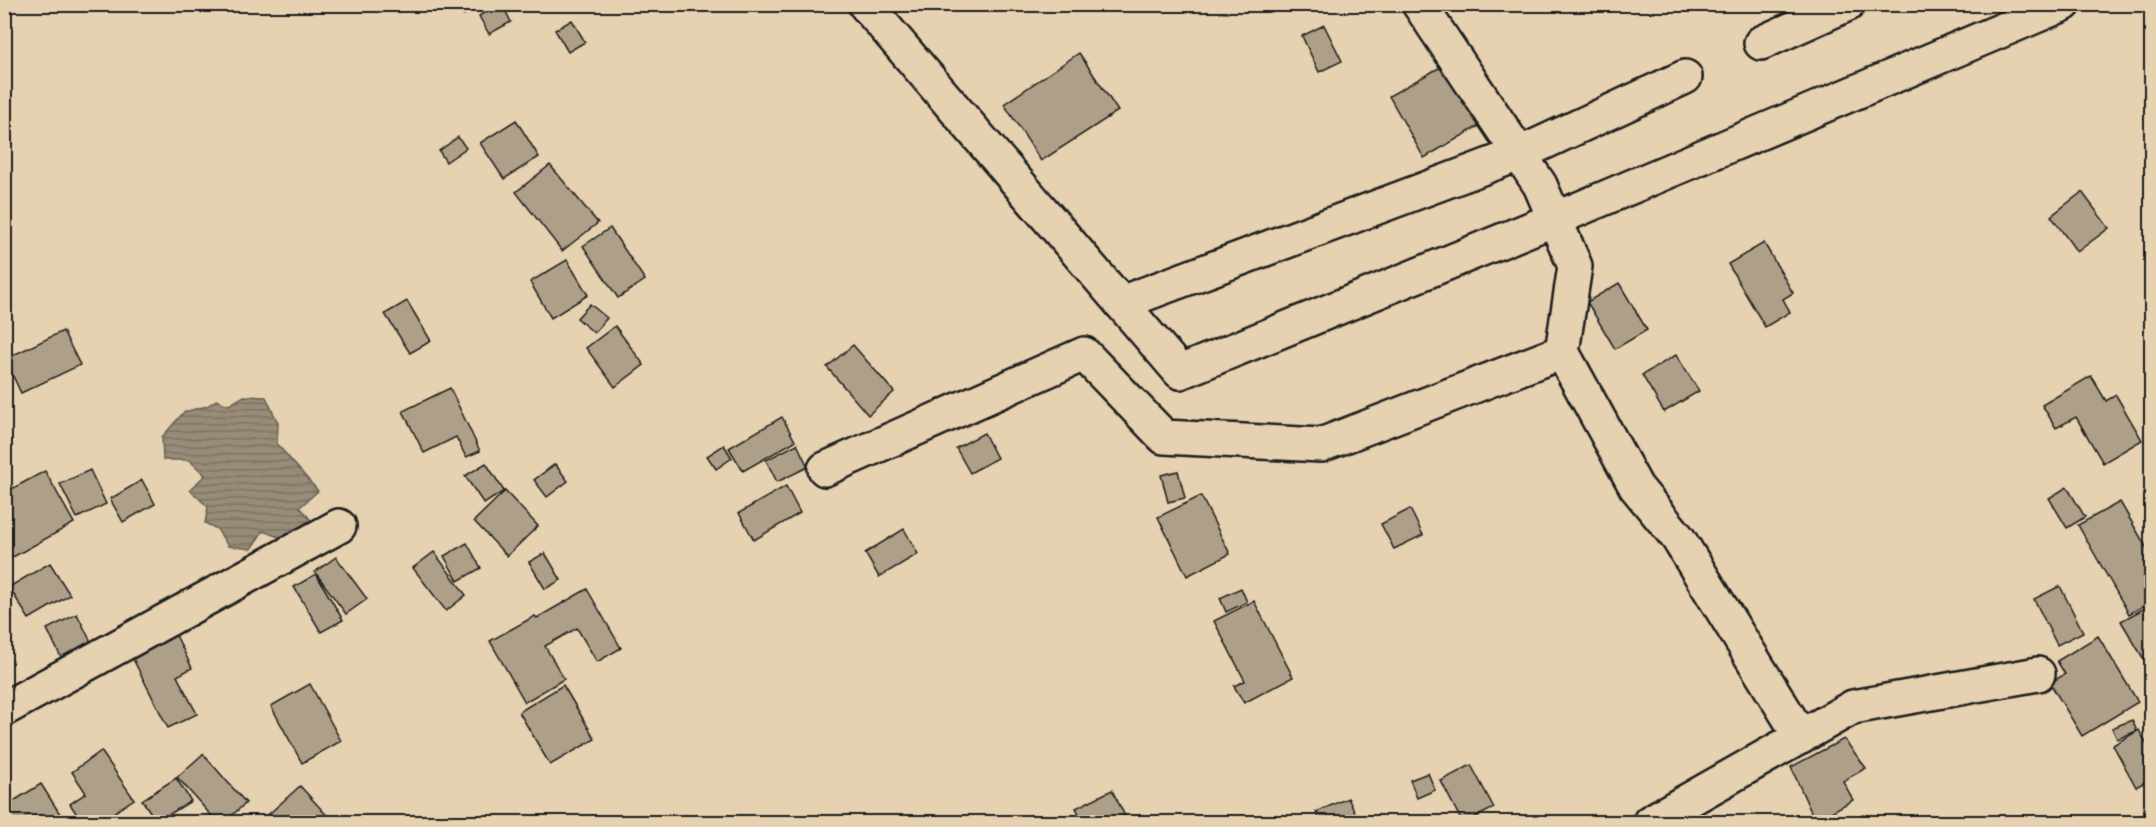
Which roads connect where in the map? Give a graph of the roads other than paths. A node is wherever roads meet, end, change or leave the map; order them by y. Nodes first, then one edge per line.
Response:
1 (865, 4) edge
2 (1419, 4) edge
3 (1848, 4) edge
4 (2064, 4) edge
5 (1761, 43) dead end
6 (1685, 78) dead end
7 (1519, 154) junction
8 (1555, 219) junction
9 (1121, 303) junction
10 (1562, 352) junction
11 (825, 469) dead end
12 (339, 526) dead end
13 (2038, 674) dead end
14 (4, 709) edge
15 (1801, 736) junction
16 (1650, 822) edge

1 - 9 street
2 - 7 street
3 - 5 street
4 - 8 street
6 - 7 street
7 - 8 street
7 - 9 street
8 - 9 street
8 - 10 street
10 - 11 street
10 - 15 street
12 - 14 street
13 - 15 street
15 - 16 street

